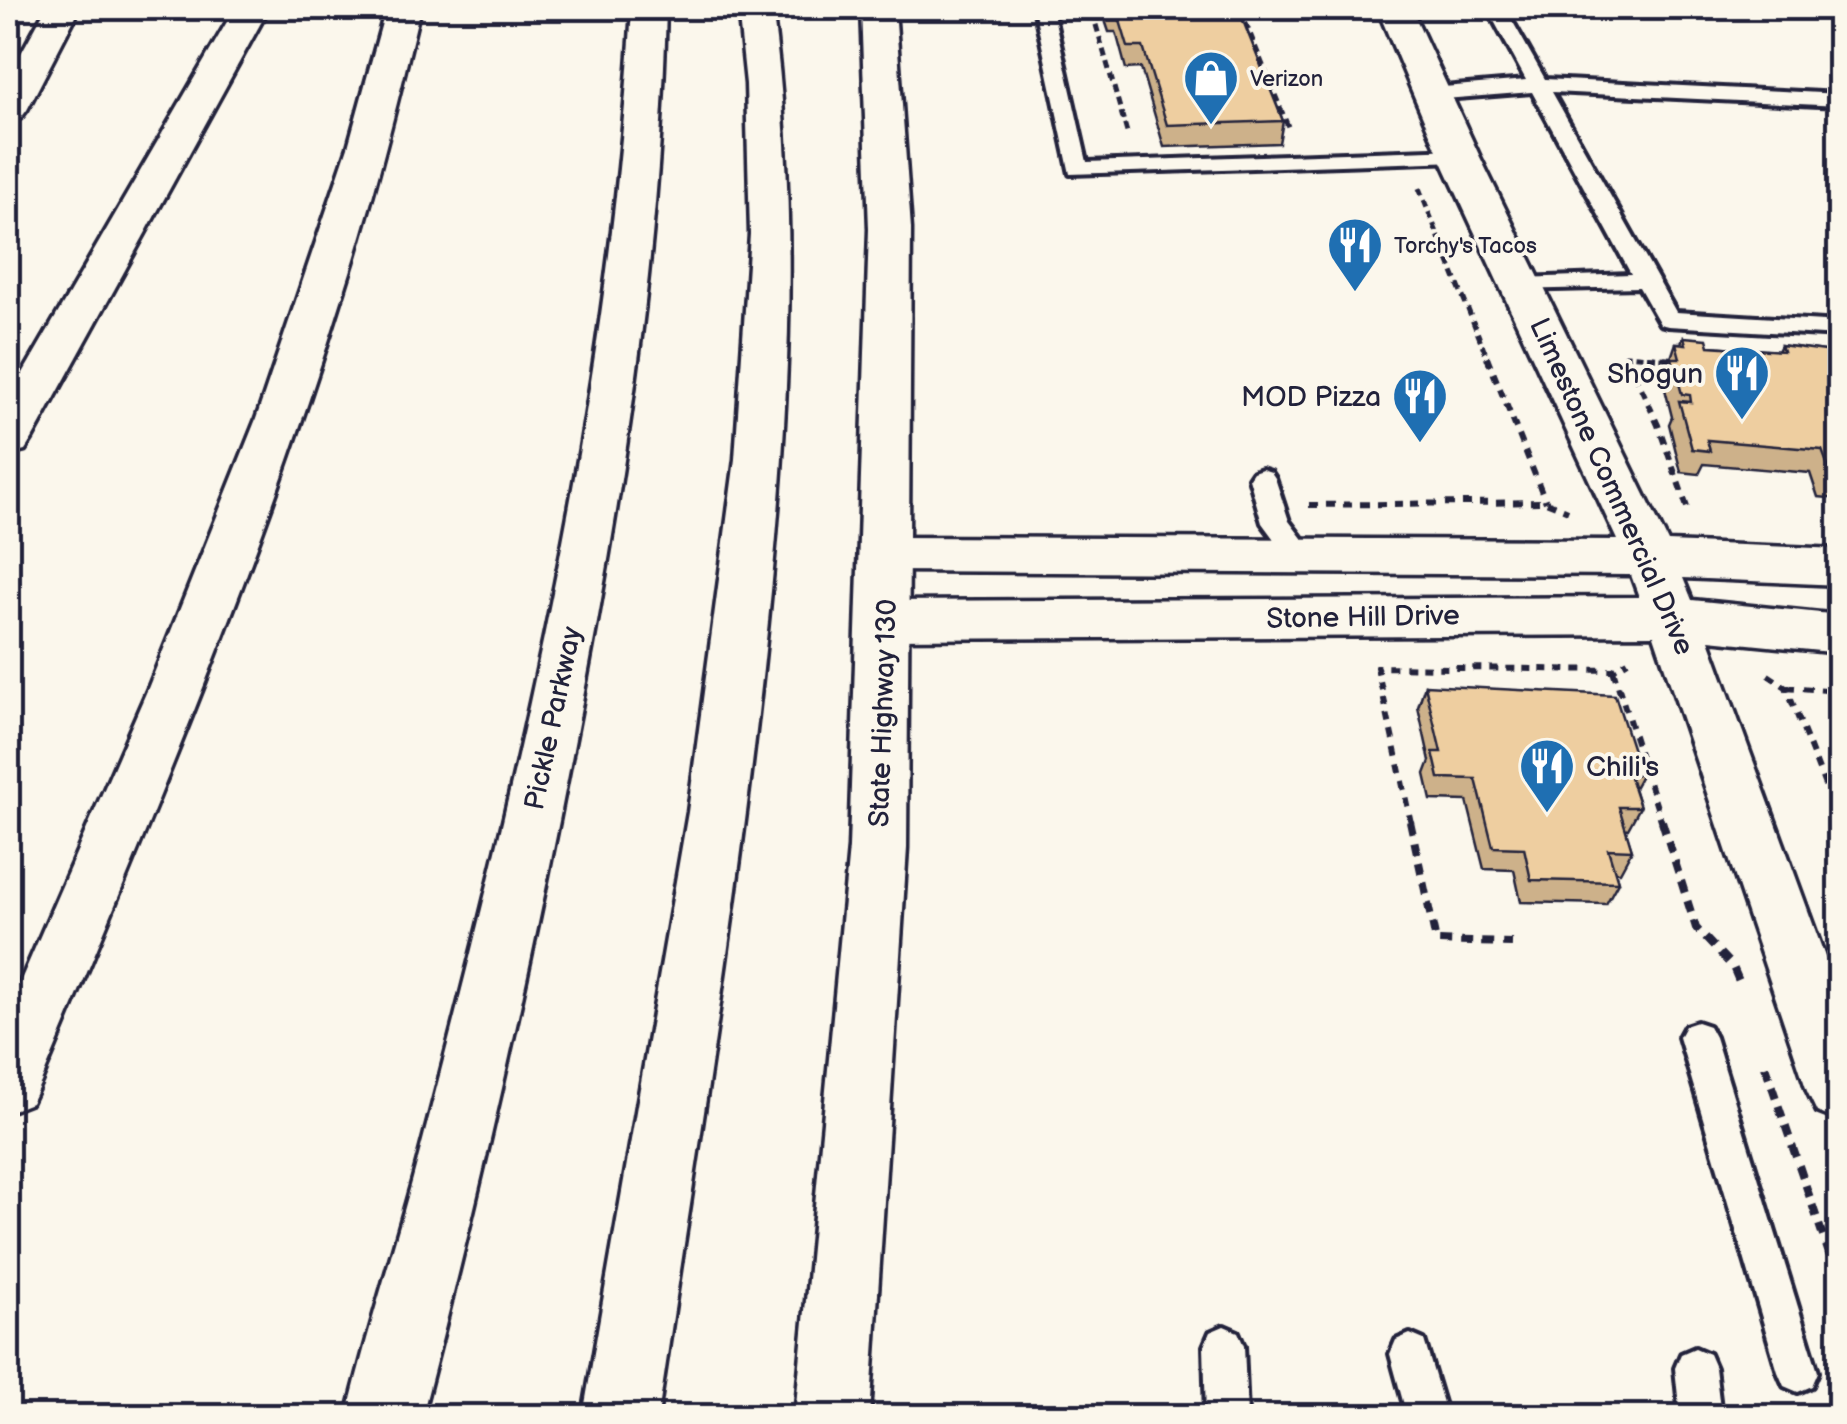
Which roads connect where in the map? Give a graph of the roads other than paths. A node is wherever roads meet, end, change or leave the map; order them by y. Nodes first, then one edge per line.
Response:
1 (63, 8) edge
2 (252, 8) edge
3 (404, 8) edge
4 (650, 8) edge
5 (755, 8) edge
6 (878, 8) edge
7 (1043, 8) edge
8 (1394, 8) edge
9 (1496, 8) edge
10 (1538, 85) junction
11 (1432, 94) junction
12 (1840, 100) edge
13 (8, 109) edge
14 (1436, 165) junction
15 (1646, 280) junction
16 (1522, 285) junction
17 (1840, 329) edge
18 (8, 440) edge
19 (1262, 478) dead end
20 (885, 554) junction
21 (1300, 554) junction
22 (1649, 558) junction
23 (1840, 567) edge
24 (1672, 617) junction
25 (886, 620) junction
26 (1840, 634) edge
27 (1697, 1038) dead end
28 (1830, 1041) edge
29 (8, 1082) edge
30 (1840, 1091) edge
31 (1224, 1346) dead end
32 (1410, 1354) dead end
33 (1695, 1368) dead end
34 (1798, 1372) dead end
35 (384, 1416) edge
36 (620, 1416) edge
37 (832, 1416) edge
38 (1227, 1416) edge
39 (1427, 1416) edge
40 (1701, 1416) edge

1 - 13 main road
2 - 18 main road
3 - 29 main road
4 - 35 main road, Pickle Parkway
5 - 36 main road
6 - 20 main road, State Highway 130
7 - 14 lane
8 - 11 main road, Limestone Commercial Drive
9 - 10 lane
10 - 11 lane
10 - 12 lane
10 - 15 lane
11 - 14 main road, Limestone Commercial Drive
14 - 16 main road, Limestone Commercial Drive
15 - 16 lane
15 - 17 lane
16 - 22 main road, Limestone Commercial Drive
19 - 21 lane
20 - 21 main road
20 - 25 main road, State Highway 130
21 - 22 main road
22 - 23 main road
22 - 24 main road, Limestone Commercial Drive
24 - 25 main road, Stone Hill Drive
24 - 26 main road, Stone Hill Drive
24 - 28 main road, Limestone Commercial Drive
25 - 37 main road, State Highway 130
27 - 34 lane
28 - 30 main road, Limestone Commercial Drive
31 - 38 lane
32 - 39 lane
33 - 40 lane

